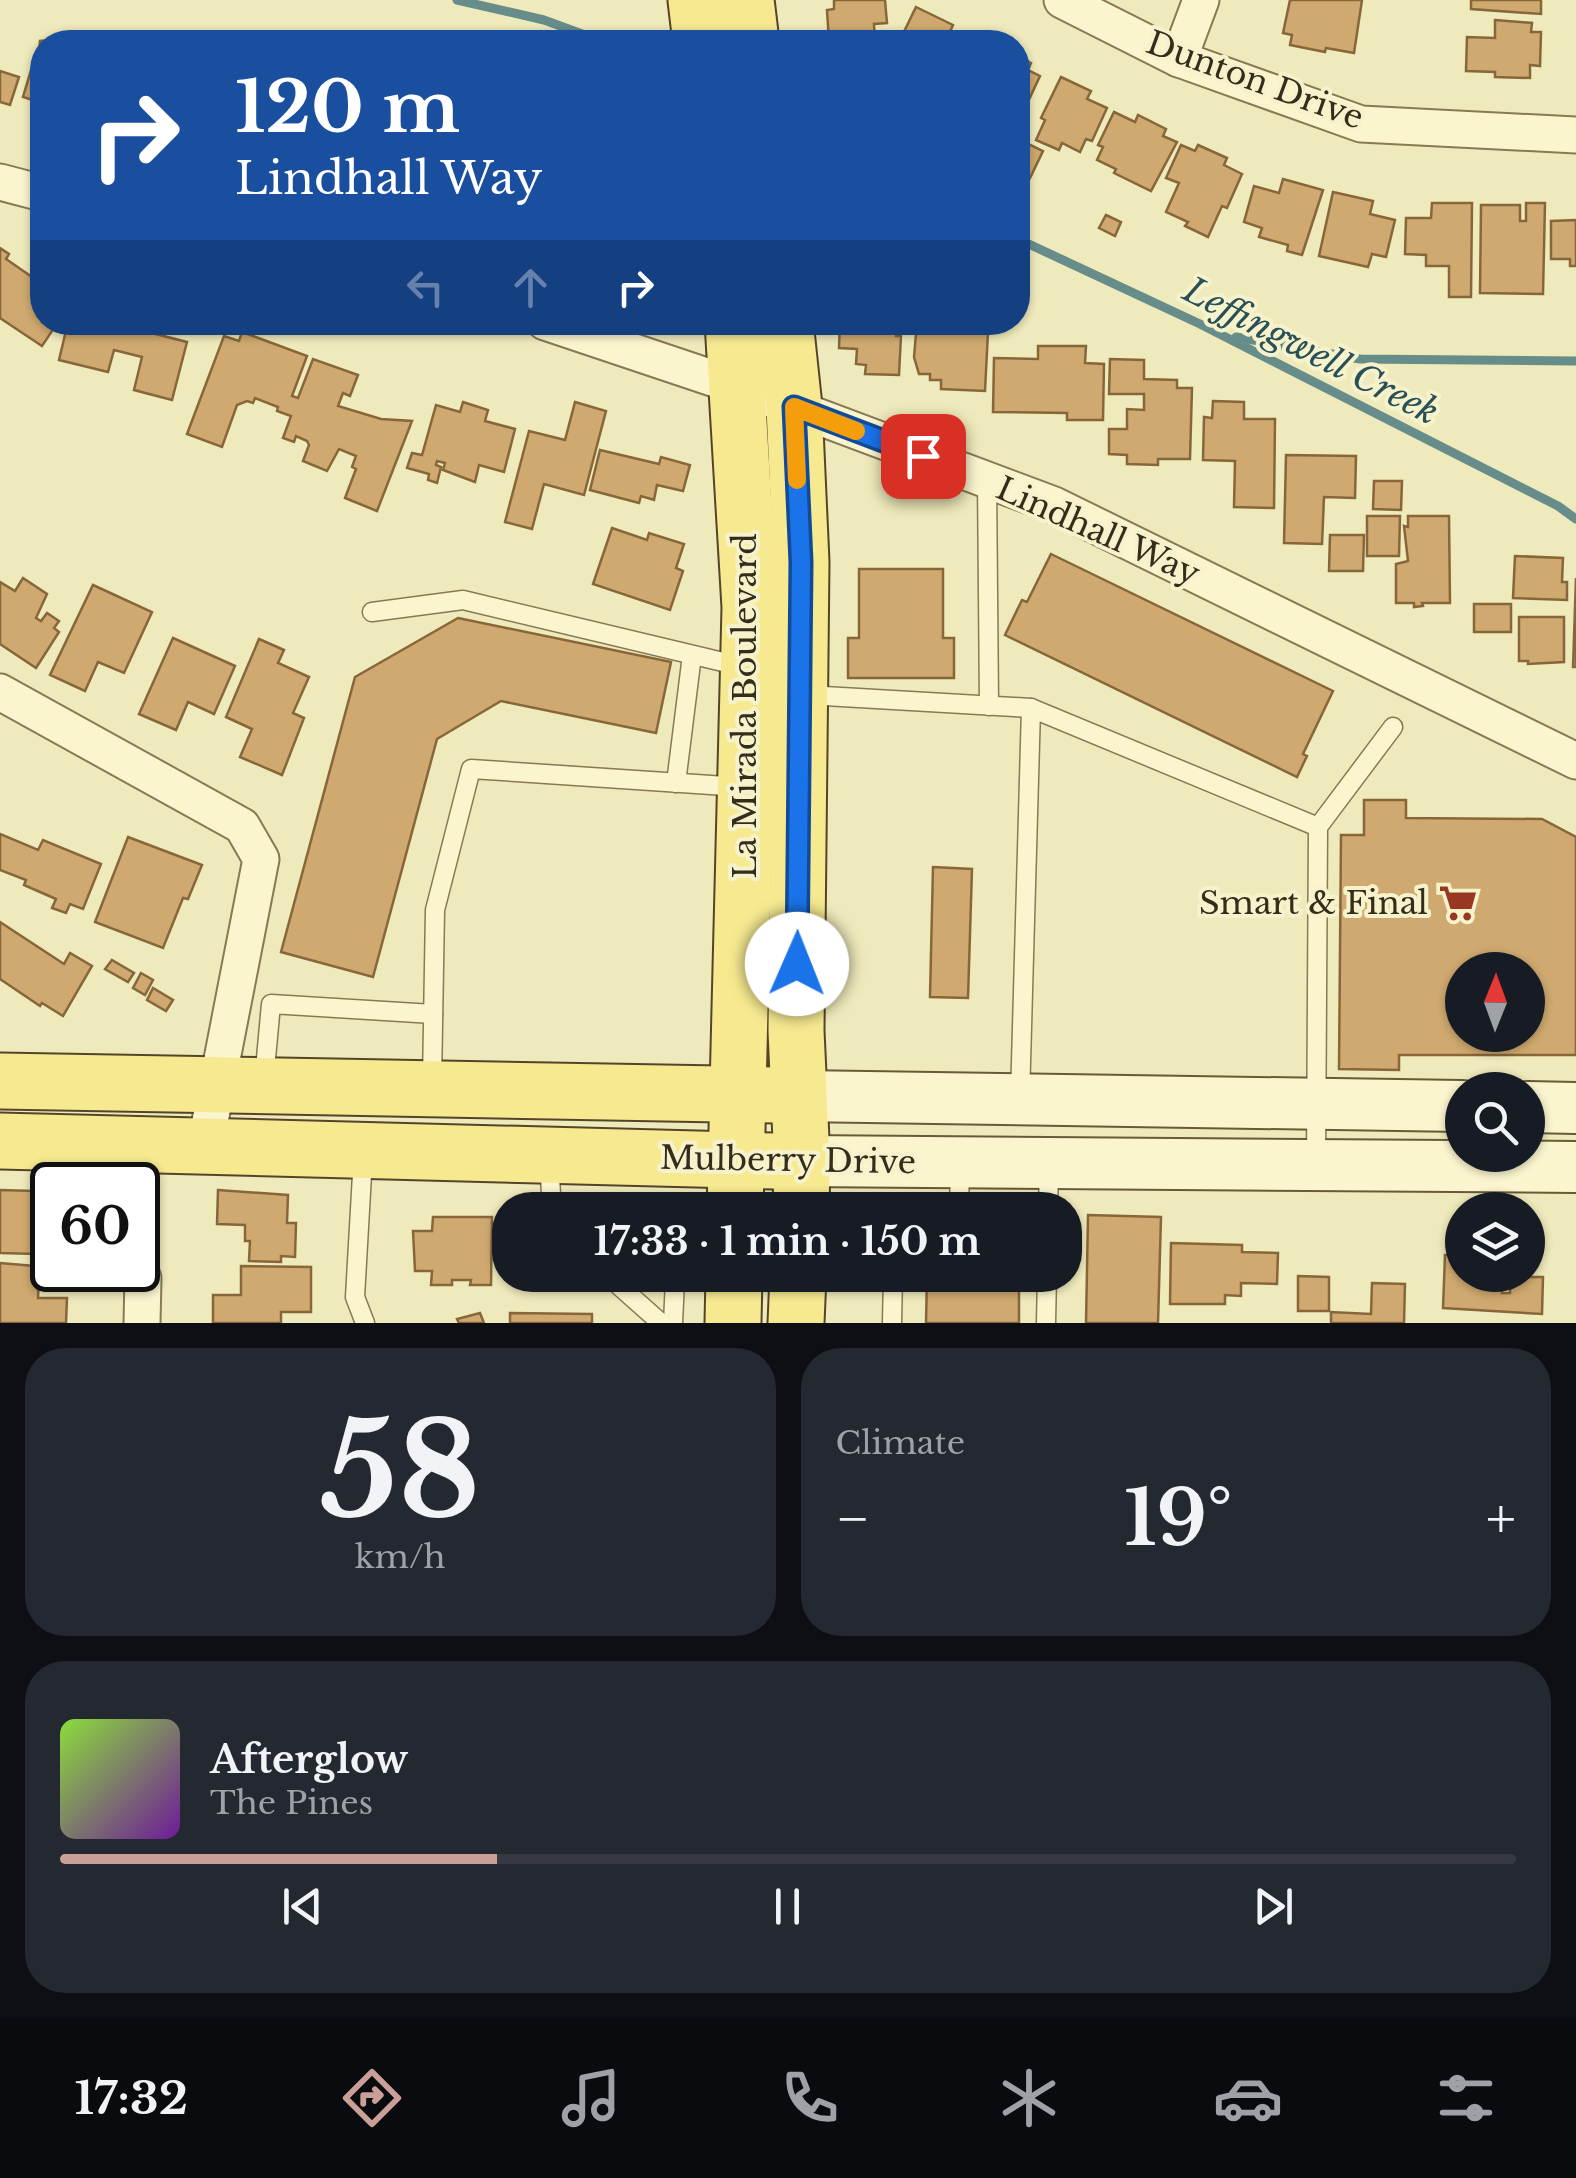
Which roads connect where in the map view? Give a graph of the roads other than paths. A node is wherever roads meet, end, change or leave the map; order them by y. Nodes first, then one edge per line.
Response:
1 (696, 0) edge
2 (746, 0) edge
3 (1062, 0) edge
4 (1201, 0) edge
5 (700, 30) edge
6 (750, 30) edge
7 (1179, 58) junction
8 (1576, 135) edge
9 (0, 182) edge
10 (30, 190) edge
11 (584, 335) edge
12 (734, 335) edge
13 (786, 335) edge
14 (739, 387) junction
15 (794, 407) junction
16 (987, 480) junction
17 (372, 612) dead end
18 (692, 655) junction
19 (750, 668) junction
20 (0, 692) edge
21 (801, 694) junction
22 (989, 706) junction
23 (1031, 708) junction
24 (1392, 727) dead end
25 (1576, 761) edge
26 (676, 783) junction
27 (747, 788) junction
28 (1318, 827) junction
29 (433, 1014) junction
30 (0, 1081) edge
31 (240, 1086) junction
32 (432, 1090) junction
33 (740, 1094) junction
34 (800, 1096) junction
35 (1020, 1099) junction
36 (1317, 1104) junction
37 (1445, 1106) edge
38 (1545, 1108) edge
39 (1576, 1108) edge
40 (0, 1141) edge
41 (205, 1148) junction
42 (364, 1151) junction
43 (548, 1156) junction
44 (1316, 1164) junction
45 (1576, 1167) edge
46 (736, 1185) edge
47 (802, 1186) edge
48 (959, 1186) edge
49 (1048, 1186) edge
50 (551, 1192) edge
51 (143, 1292) edge
52 (626, 1292) edge
53 (674, 1292) edge
54 (734, 1292) edge
55 (797, 1292) edge
56 (893, 1292) edge
57 (1047, 1292) edge
58 (142, 1323) edge
59 (365, 1323) edge
60 (661, 1323) edge
61 (673, 1323) edge
62 (733, 1323) edge
63 (796, 1323) edge
64 (892, 1323) edge
65 (1046, 1323) edge

1 - 5 main road
2 - 6 main road
3 - 7 street, Dunton Drive
4 - 7 street
7 - 8 street, Dunton Drive
9 - 10 street
11 - 14 street, Lindhall Way
12 - 14 main road, La Mirada Boulevard
13 - 15 main road, La Mirada Boulevard
14 - 15 street, Lindhall Way
14 - 19 main road, La Mirada Boulevard
15 - 16 street, Lindhall Way
15 - 21 main road, La Mirada Boulevard
16 - 22 lane
16 - 25 street, Lindhall Way
17 - 18 lane
18 - 19 lane
18 - 26 lane
19 - 27 main road, La Mirada Boulevard
20 - 31 street
21 - 22 lane
21 - 34 main road, La Mirada Boulevard
22 - 23 lane
23 - 28 lane
23 - 35 lane
24 - 28 lane
26 - 27 lane
26 - 29 lane
27 - 33 main road, La Mirada Boulevard
28 - 36 lane
29 - 31 lane
29 - 32 lane
30 - 31 main road, Mulberry Drive
31 - 32 main road, Mulberry Drive
31 - 41 street
32 - 33 main road, Mulberry Drive
33 - 34 main road, Mulberry Drive
33 - 46 main road, La Mirada Boulevard
34 - 35 street, Mulberry Drive
34 - 47 main road, La Mirada Boulevard
35 - 36 street, Mulberry Drive
36 - 37 street, Mulberry Drive
36 - 44 lane
38 - 39 street
40 - 41 main road, Mulberry Drive
41 - 42 main road, Mulberry Drive
42 - 43 main road, Mulberry Drive
42 - 59 lane
43 - 46 main road, Mulberry Drive
43 - 50 lane
44 - 45 street, Mulberry Drive
44 - 49 street, Mulberry Drive
46 - 47 main road, Mulberry Drive
47 - 48 street, Mulberry Drive
48 - 49 street, Mulberry Drive
51 - 58 street
52 - 60 lane
53 - 61 lane
54 - 62 main road
55 - 63 main road
56 - 64 lane
57 - 65 lane

